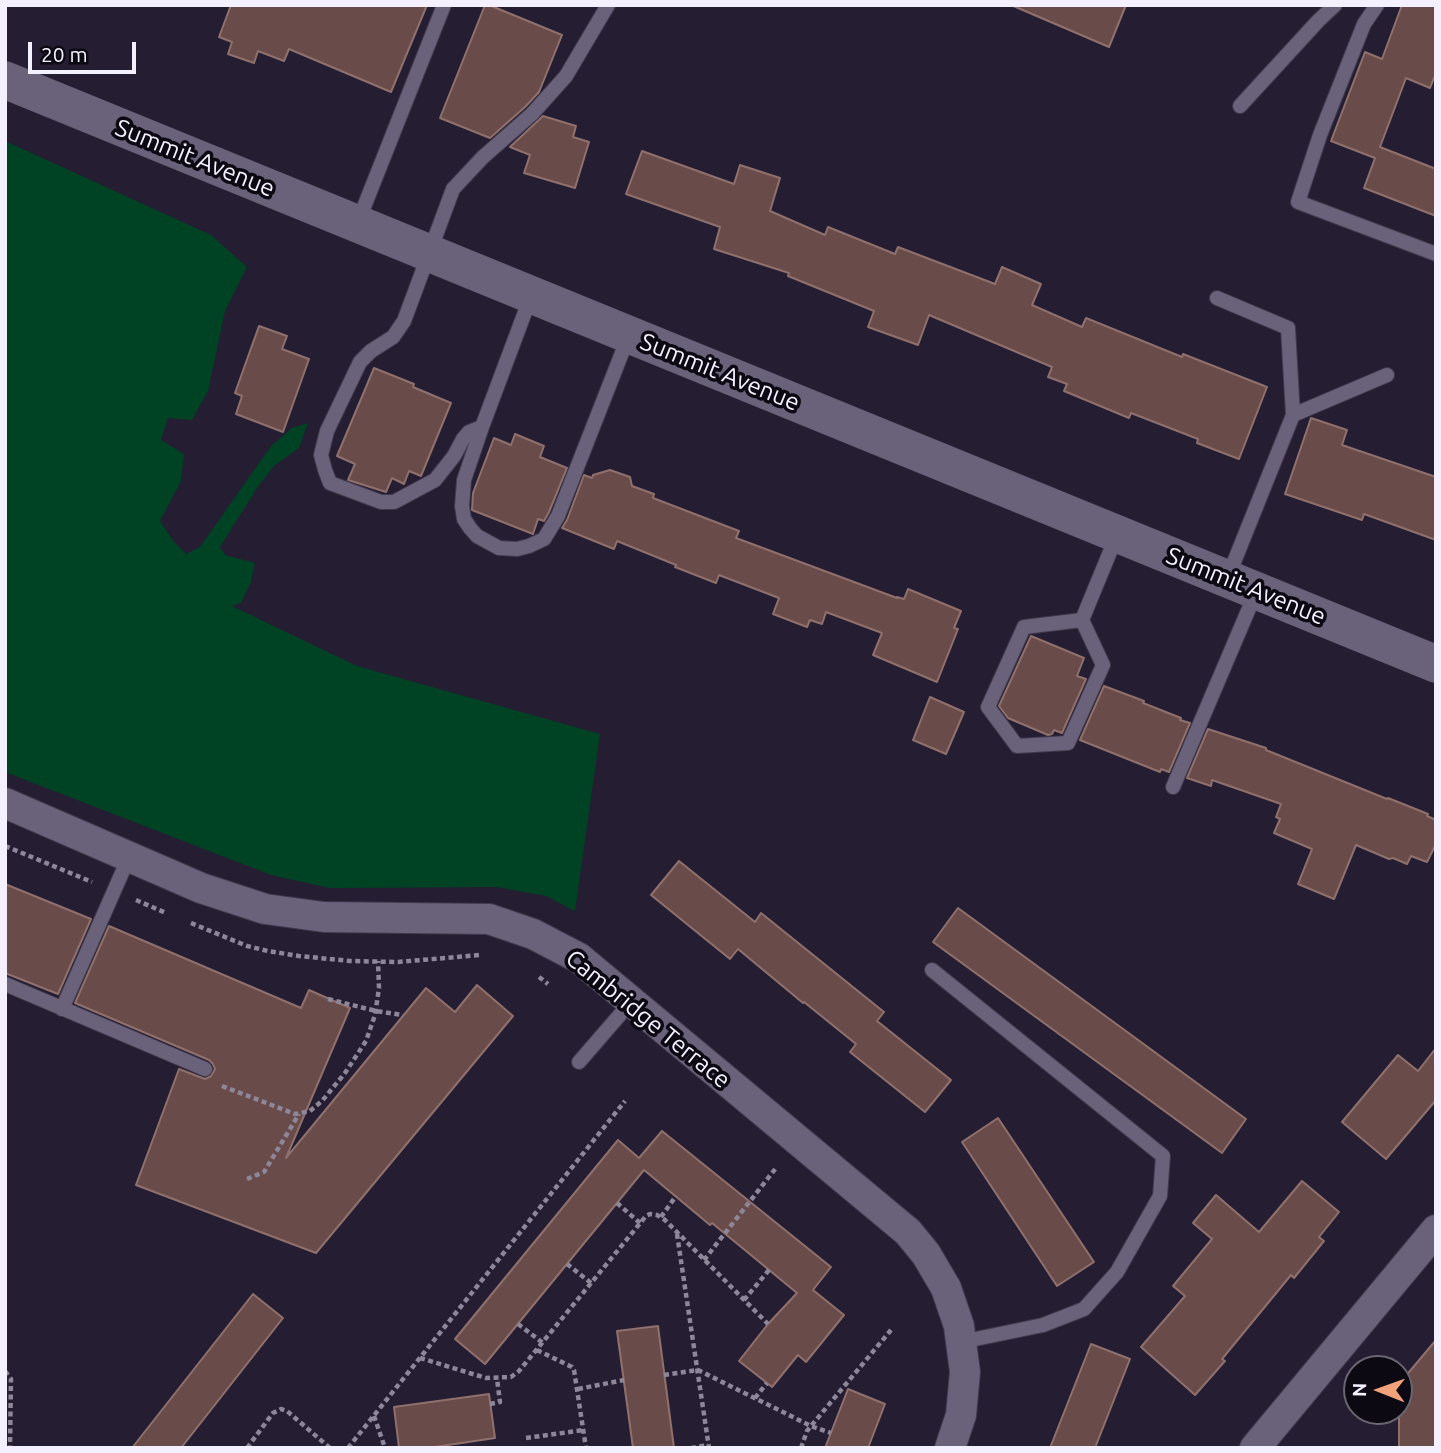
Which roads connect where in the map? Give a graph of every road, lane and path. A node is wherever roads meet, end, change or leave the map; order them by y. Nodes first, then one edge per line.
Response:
1 (444, 5) edge
2 (608, 5) edge
3 (1335, 5) edge
4 (1377, 5) edge
5 (5, 80) edge
6 (1240, 106) dead end
7 (357, 224) junction
8 (429, 253) junction
9 (1436, 254) edge
10 (531, 295) junction
11 (1217, 298) dead end
12 (629, 335) junction
13 (1387, 375) dead end
14 (1293, 415) junction
15 (482, 426) junction
16 (1118, 534) junction
17 (1242, 584) junction
18 (1082, 620) junction
19 (1436, 664) edge
20 (1173, 787) dead end
21 (5, 803) edge
22 (129, 857) junction
23 (378, 961) dead end
24 (932, 970) dead end
25 (5, 984) edge
26 (328, 999) dead end
27 (631, 1002) junction
28 (62, 1009) junction
29 (376, 1011) junction
30 (404, 1015) dead end
31 (579, 1062) dead end
32 (205, 1069) dead end
33 (222, 1086) dead end
34 (625, 1101) dead end
35 (299, 1113) junction
36 (776, 1168) dead end
37 (247, 1179) dead end
38 (676, 1196) dead end
39 (617, 1203) dead end
40 (661, 1217) junction
41 (640, 1223) junction
42 (1436, 1230) edge
43 (677, 1232) junction
44 (704, 1260) junction
45 (567, 1264) dead end
46 (769, 1270) dead end
47 (591, 1283) junction
48 (744, 1300) junction
49 (518, 1324) dead end
50 (768, 1324) dead end
51 (891, 1330) dead end
52 (542, 1342) junction
53 (961, 1342) junction
54 (537, 1350) junction
55 (420, 1358) junction
56 (698, 1370) junction
57 (5, 1371) edge
58 (664, 1375) dead end
59 (497, 1379) junction
60 (624, 1380) dead end
61 (767, 1383) dead end
62 (578, 1389) junction
63 (755, 1398) junction
64 (490, 1404) dead end
65 (374, 1416) junction
66 (811, 1426) junction
67 (584, 1430) junction
68 (831, 1433) dead end
69 (526, 1438) dead end
70 (709, 1446) edge
71 (10, 1448) edge
72 (247, 1448) edge
73 (330, 1448) edge
74 (348, 1448) edge
75 (385, 1448) edge
76 (586, 1448) edge
77 (691, 1448) edge
78 (800, 1448) edge
79 (950, 1448) edge
80 (1255, 1448) edge

1 - 7 lane
2 - 8 lane
3 - 6 lane
4 - 9 lane
5 - 7 street, Summit Avenue
7 - 8 street, Summit Avenue
8 - 10 street, Summit Avenue
8 - 15 lane
10 - 12 street, Summit Avenue
10 - 15 lane
11 - 14 lane
12 - 15 lane
12 - 16 street, Summit Avenue
13 - 14 lane
14 - 17 lane
16 - 17 street, Summit Avenue
16 - 18 lane
17 - 19 street, Summit Avenue
17 - 20 lane
18 - 18 lane
21 - 22 street, Cambridge Terrace
22 - 27 street, Cambridge Terrace
22 - 28 lane
23 - 29 path
24 - 53 lane
25 - 28 lane
26 - 29 path
27 - 31 lane
27 - 53 street, Cambridge Terrace
28 - 32 lane
29 - 30 path
29 - 35 path
33 - 35 path
34 - 55 path
35 - 37 path
36 - 44 path
38 - 40 path
39 - 41 path
40 - 41 path
40 - 43 path
41 - 47 path
42 - 80 street
43 - 44 path
43 - 56 path
44 - 48 path
45 - 47 path
46 - 48 path
47 - 52 path
48 - 50 path
49 - 52 path
51 - 66 path
52 - 54 path
53 - 79 street, Cambridge Terrace
54 - 59 path
54 - 62 path
55 - 59 path
55 - 65 path
56 - 58 path
56 - 63 path
56 - 70 path
57 - 71 path
59 - 64 path
60 - 62 path
61 - 63 path
62 - 67 path
63 - 66 path
65 - 74 path
65 - 75 path
66 - 68 path
66 - 78 path
67 - 69 path
67 - 76 path
70 - 77 path
72 - 73 path

